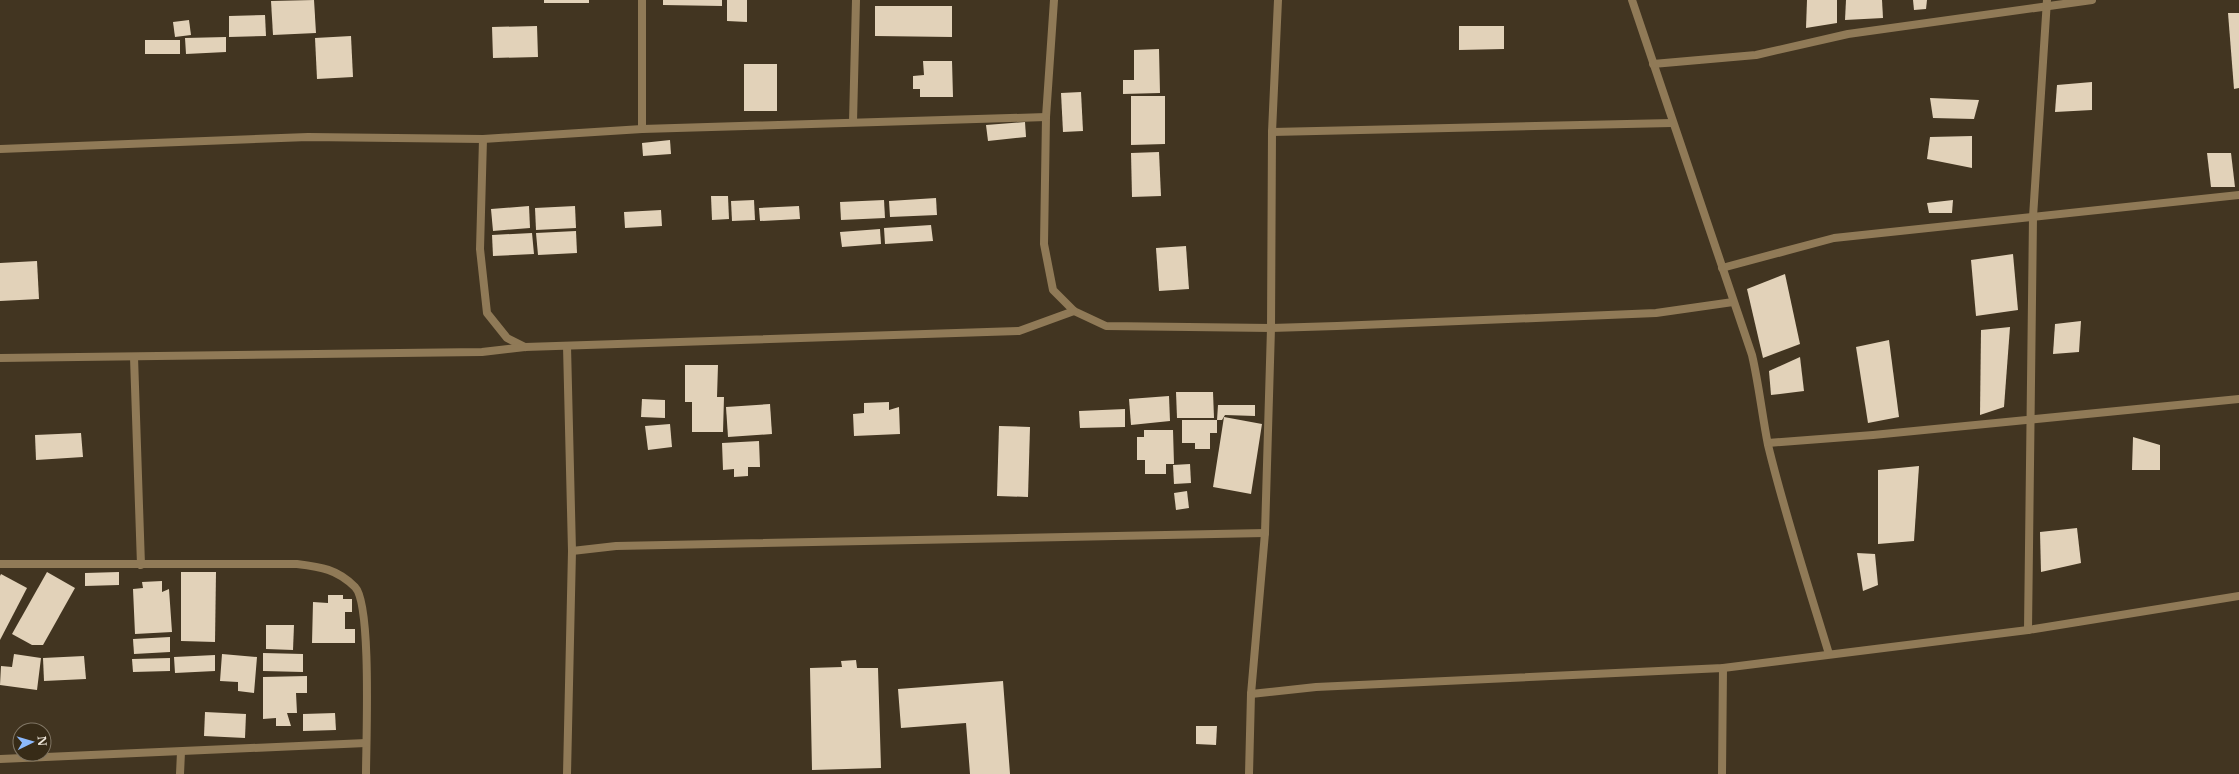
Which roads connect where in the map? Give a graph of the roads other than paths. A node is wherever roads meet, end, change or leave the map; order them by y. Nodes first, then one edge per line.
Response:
1 (642, 0) edge
2 (856, 0) edge
3 (1054, 0) edge
4 (1278, 0) edge
5 (1632, 0) edge
6 (2092, 0) edge
7 (2047, 3) edge
8 (1653, 64) junction
9 (1046, 117) junction
10 (853, 122) junction
11 (1672, 123) junction
12 (642, 129) junction
13 (1272, 132) junction
14 (483, 138) junction
15 (0, 149) edge
16 (2239, 195) edge
17 (2033, 217) junction
18 (1722, 268) junction
19 (1733, 302) junction
20 (1074, 311) junction
21 (1271, 328) junction
22 (567, 346) junction
23 (525, 347) junction
24 (134, 357) junction
25 (0, 358) edge
26 (2239, 399) edge
27 (2030, 419) junction
28 (1768, 443) junction
29 (1265, 533) junction
30 (572, 551) junction
31 (0, 564) edge
32 (141, 565) junction
33 (2239, 596) edge
34 (2028, 630) junction
35 (1829, 654) junction
36 (1723, 668) junction
37 (1250, 694) junction
38 (366, 743) junction
39 (181, 752) junction
40 (0, 759) edge
41 (180, 774) edge
42 (366, 774) edge
43 (567, 774) edge
44 (1249, 774) edge
45 (1722, 774) edge

1 - 12 street
2 - 10 street
3 - 9 street
4 - 13 street
5 - 8 street
6 - 7 street
7 - 8 street
7 - 17 street
8 - 11 street
9 - 10 street
9 - 20 street
10 - 12 street
11 - 13 street
11 - 18 street
12 - 14 street
13 - 21 street
14 - 15 street
14 - 23 street
16 - 17 street
17 - 18 street
17 - 27 street
18 - 19 street
19 - 21 street
19 - 28 street
20 - 21 street
20 - 22 street
21 - 29 street
22 - 23 street
22 - 30 street
23 - 24 street
24 - 25 street
24 - 32 street
26 - 27 street
27 - 28 street
27 - 34 street
28 - 35 street
29 - 30 street
29 - 37 street
30 - 43 street
31 - 32 street
32 - 38 street
33 - 34 street
34 - 35 street
35 - 36 street
36 - 37 street
36 - 45 street
37 - 44 street
38 - 39 street
38 - 42 street
39 - 40 street
39 - 41 street

